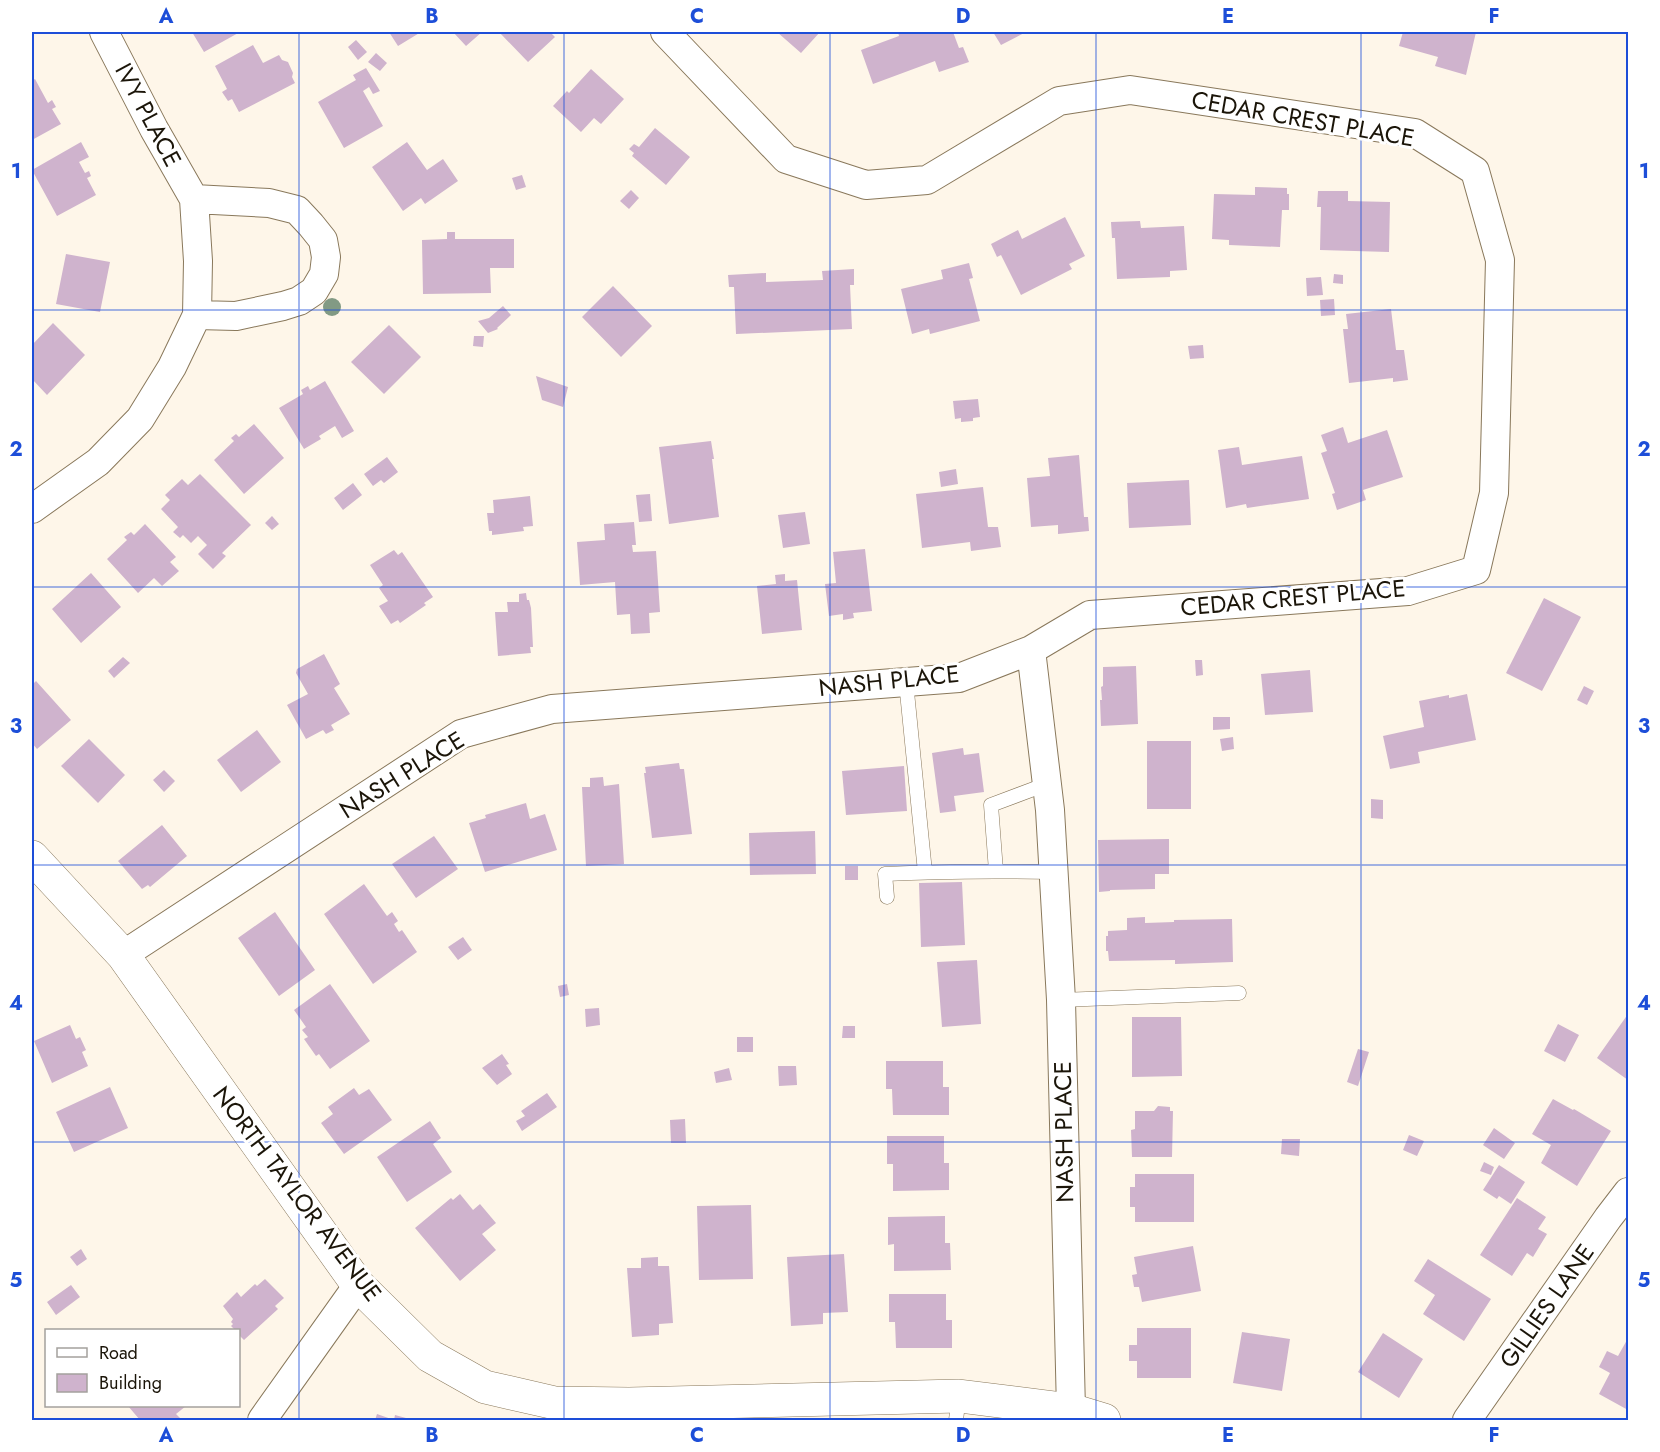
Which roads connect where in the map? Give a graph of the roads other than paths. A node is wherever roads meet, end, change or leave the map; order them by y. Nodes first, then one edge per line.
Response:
1 (104, 32) edge
2 (665, 32) edge
3 (194, 199) junction
4 (197, 315) junction
5 (32, 509) edge
6 (1031, 650) junction
7 (906, 682) junction
8 (1047, 784) junction
9 (32, 857) edge
10 (996, 871) junction
11 (925, 872) junction
12 (1054, 872) junction
13 (886, 897) dead end
14 (123, 954) junction
15 (1239, 993) dead end
16 (1061, 1000) junction
17 (1629, 1192) edge
18 (358, 1285) junction
19 (958, 1408) edge
20 (1071, 1410) junction
21 (262, 1420) edge
22 (1104, 1420) edge
23 (1467, 1420) edge

1 - 3 street, IVY PLACE
2 - 6 street, CEDAR CREST PLACE
3 - 4 street, IVY PLACE
3 - 4 street
4 - 5 street, IVY PLACE
6 - 7 street, NASH PLACE
6 - 8 street, NASH PLACE
7 - 11 lane
7 - 14 street, NASH PLACE
8 - 10 lane
8 - 12 street, NASH PLACE
9 - 14 street, NORTH TAYLOR AVENUE
10 - 11 lane
10 - 12 lane
11 - 13 lane
12 - 16 street, NASH PLACE
14 - 18 street, NORTH TAYLOR AVENUE
15 - 16 lane
16 - 20 street, NASH PLACE
17 - 23 street, GILLIES LANE
18 - 19 street, NORTH TAYLOR AVENUE
18 - 21 street
19 - 20 street, NORTH TAYLOR AVENUE
20 - 22 street, NORTH TAYLOR AVENUE

